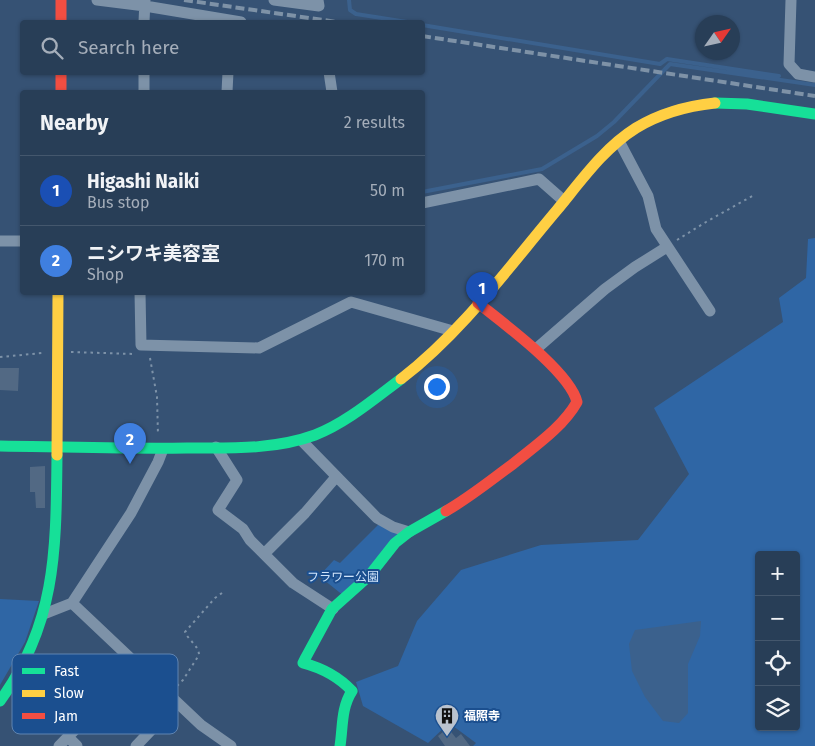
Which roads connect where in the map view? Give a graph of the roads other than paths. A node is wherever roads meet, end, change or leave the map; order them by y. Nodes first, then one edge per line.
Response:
1 (61, 0) edge
2 (97, 0) edge
3 (274, 0) edge
4 (318, 0) edge
5 (791, 0) edge
6 (145, 3) edge
7 (61, 20) edge
8 (144, 20) edge
9 (220, 20) edge
10 (61, 75) edge
11 (144, 75) edge
12 (228, 75) edge
13 (329, 75) edge
14 (815, 77) edge
15 (61, 90) edge
16 (144, 90) edge
17 (227, 90) edge
18 (332, 90) edge
19 (815, 114) edge
20 (619, 141) junction
21 (564, 201) junction
22 (425, 202) edge
23 (0, 241) edge
24 (20, 241) edge
25 (667, 247) junction
26 (58, 295) edge
27 (140, 295) edge
28 (351, 298) edge
29 (478, 303) junction
30 (710, 311) dead end
31 (453, 331) junction
32 (536, 349) junction
33 (301, 440) junction
34 (0, 446) edge
35 (58, 447) junction
36 (216, 448) junction
37 (160, 449) junction
38 (336, 477) junction
39 (409, 532) junction
40 (264, 554) junction
41 (72, 603) junction
42 (333, 609) junction
43 (44, 614) junction
44 (28, 654) edge
45 (126, 654) edge
46 (12, 684) edge
47 (0, 701) edge
48 (178, 704) edge
49 (71, 734) edge
50 (147, 734) edge
51 (68, 737) junction
52 (217, 742) edge
53 (59, 746) edge
54 (77, 746) edge
55 (136, 746) edge
56 (231, 746) edge
57 (340, 746) edge

1 - 7 street
2 - 6 street
3 - 4 street
5 - 14 street
6 - 8 street
6 - 9 street
10 - 15 street
11 - 16 street
12 - 17 street
13 - 18 street
19 - 20 street
20 - 21 street
20 - 25 street
21 - 22 street
21 - 29 street
23 - 24 street
25 - 30 street
25 - 32 street
26 - 35 street
27 - 28 street
28 - 31 street
29 - 31 street
29 - 32 street
31 - 33 street
32 - 39 street
33 - 36 street
33 - 38 street
34 - 35 street
35 - 37 street
35 - 43 street
36 - 37 street
36 - 40 street
37 - 41 street
38 - 39 street
38 - 40 street
39 - 42 street
40 - 42 street
41 - 43 street
41 - 45 street
42 - 57 street
43 - 44 street
46 - 47 street
48 - 52 street
49 - 51 street
50 - 55 street
51 - 53 street
51 - 54 street
52 - 56 street

